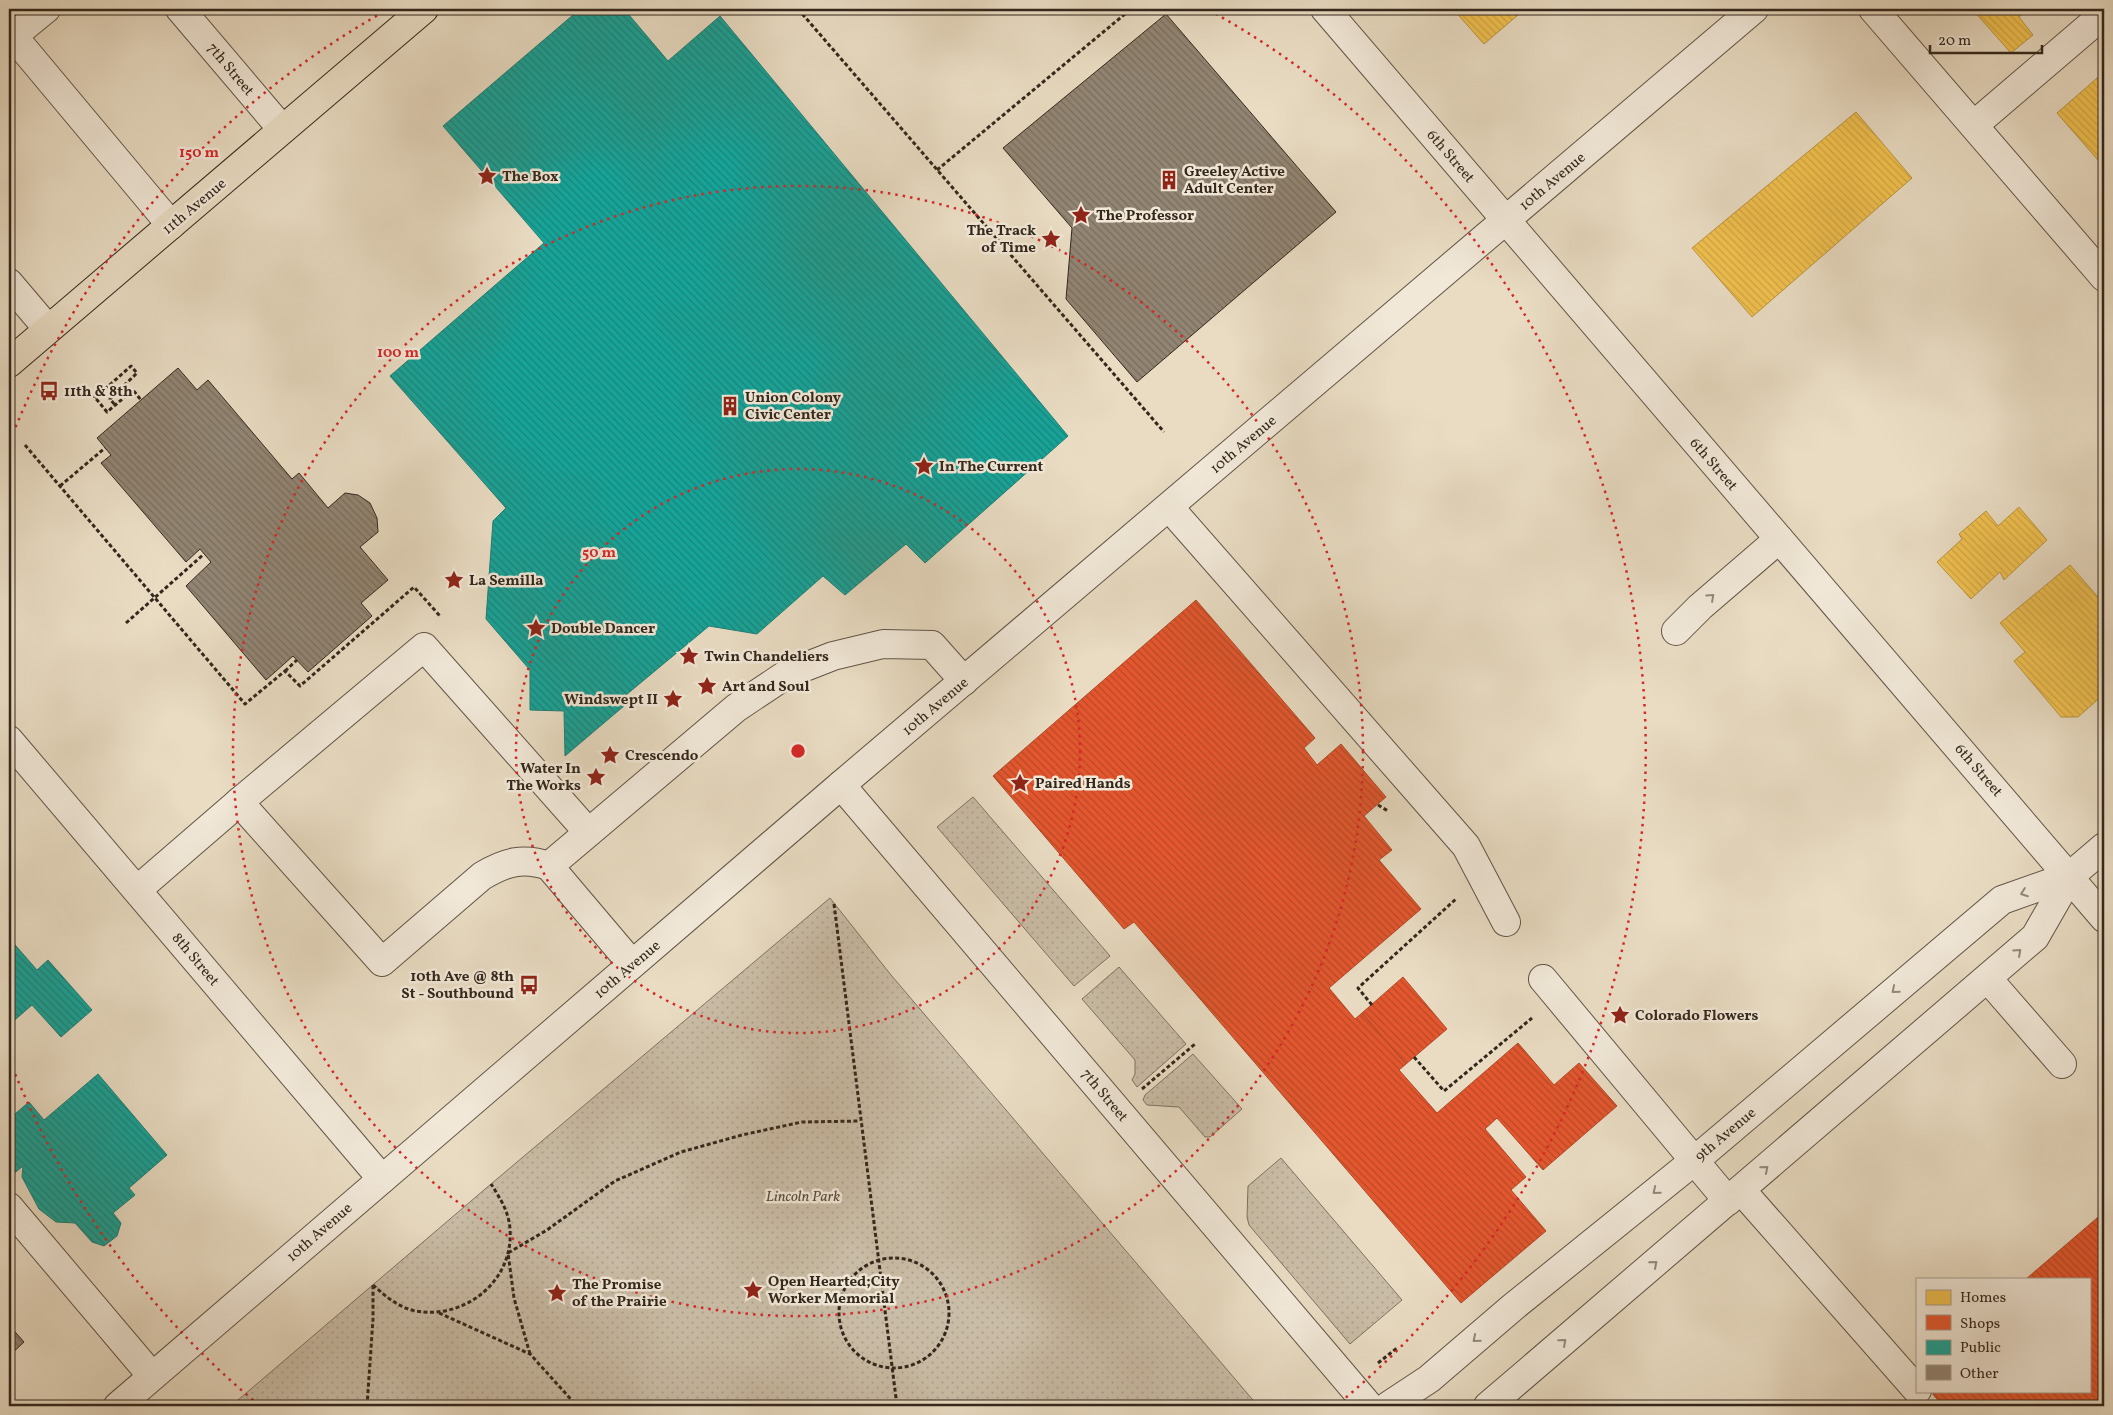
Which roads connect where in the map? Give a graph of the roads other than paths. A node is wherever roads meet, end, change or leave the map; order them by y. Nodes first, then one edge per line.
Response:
1 (46, 9) edge
2 (180, 9) edge
3 (424, 9) edge
4 (1325, 9) edge
5 (1754, 9) edge
6 (1873, 9) edge
7 (2104, 14) edge
8 (11, 36) edge
9 (1974, 125) junction
10 (282, 129) junction
11 (1506, 220) junction
12 (171, 225) junction
13 (2104, 277) edge
14 (9, 283) edge
15 (48, 329) junction
16 (9, 363) edge
17 (1169, 507) junction
18 (1779, 539) junction
19 (1676, 631) dead end
20 (964, 681) junction
21 (9, 740) edge
22 (841, 785) junction
23 (239, 802) junction
24 (588, 832) junction
25 (2104, 847) edge
26 (549, 866) junction
27 (2070, 876) junction
28 (136, 890) junction
29 (2104, 918) edge
30 (1506, 922) dead end
31 (632, 964) junction
32 (1543, 979) dead end
33 (1988, 979) junction
34 (2062, 1064) dead end
35 (1694, 1161) junction
36 (382, 1179) junction
37 (1734, 1195) junction
38 (9, 1207) edge
39 (152, 1376) junction
40 (1916, 1389) edge
41 (1919, 1392) edge
42 (118, 1406) edge
43 (1369, 1406) edge
44 (1388, 1406) edge
45 (1488, 1406) edge
46 (1931, 1406) edge

1 - 8 street
2 - 10 street, 7th Street
3 - 10 main road, 11th Avenue
4 - 11 street, 6th Street
5 - 11 street, 10th Avenue
6 - 9 street
7 - 9 street
8 - 12 street
9 - 13 street
10 - 12 main road, 11th Avenue
11 - 17 street, 10th Avenue
11 - 18 street, 6th Street
12 - 15 main road, 11th Avenue
14 - 15 street
15 - 16 main road, 11th Avenue
17 - 20 street, 10th Avenue
17 - 30 street
19 -> 18 street
18 - 27 street, 6th Street
20 - 22 street, 10th Avenue
20 - 24 street
21 - 28 street, 8th Street
22 - 31 street, 10th Avenue
22 - 43 street, 7th Street
23 - 24 street
23 - 26 street
23 - 28 street
24 - 26 street
25 - 27 street, 9th Avenue
26 - 31 street
27 - 29 street, 6th Street
33 -> 27 street, 9th Avenue
27 -> 35 street, 9th Avenue
28 - 36 street, 8th Street
31 - 36 street, 10th Avenue
32 - 35 street
33 - 34 street
37 -> 33 street, 9th Avenue
35 - 37 street
35 -> 44 street, 9th Avenue
36 - 39 street, 10th Avenue
37 - 40 street
45 -> 37 street, 9th Avenue
38 - 39 street
39 - 42 street, 10th Avenue
41 - 46 street

